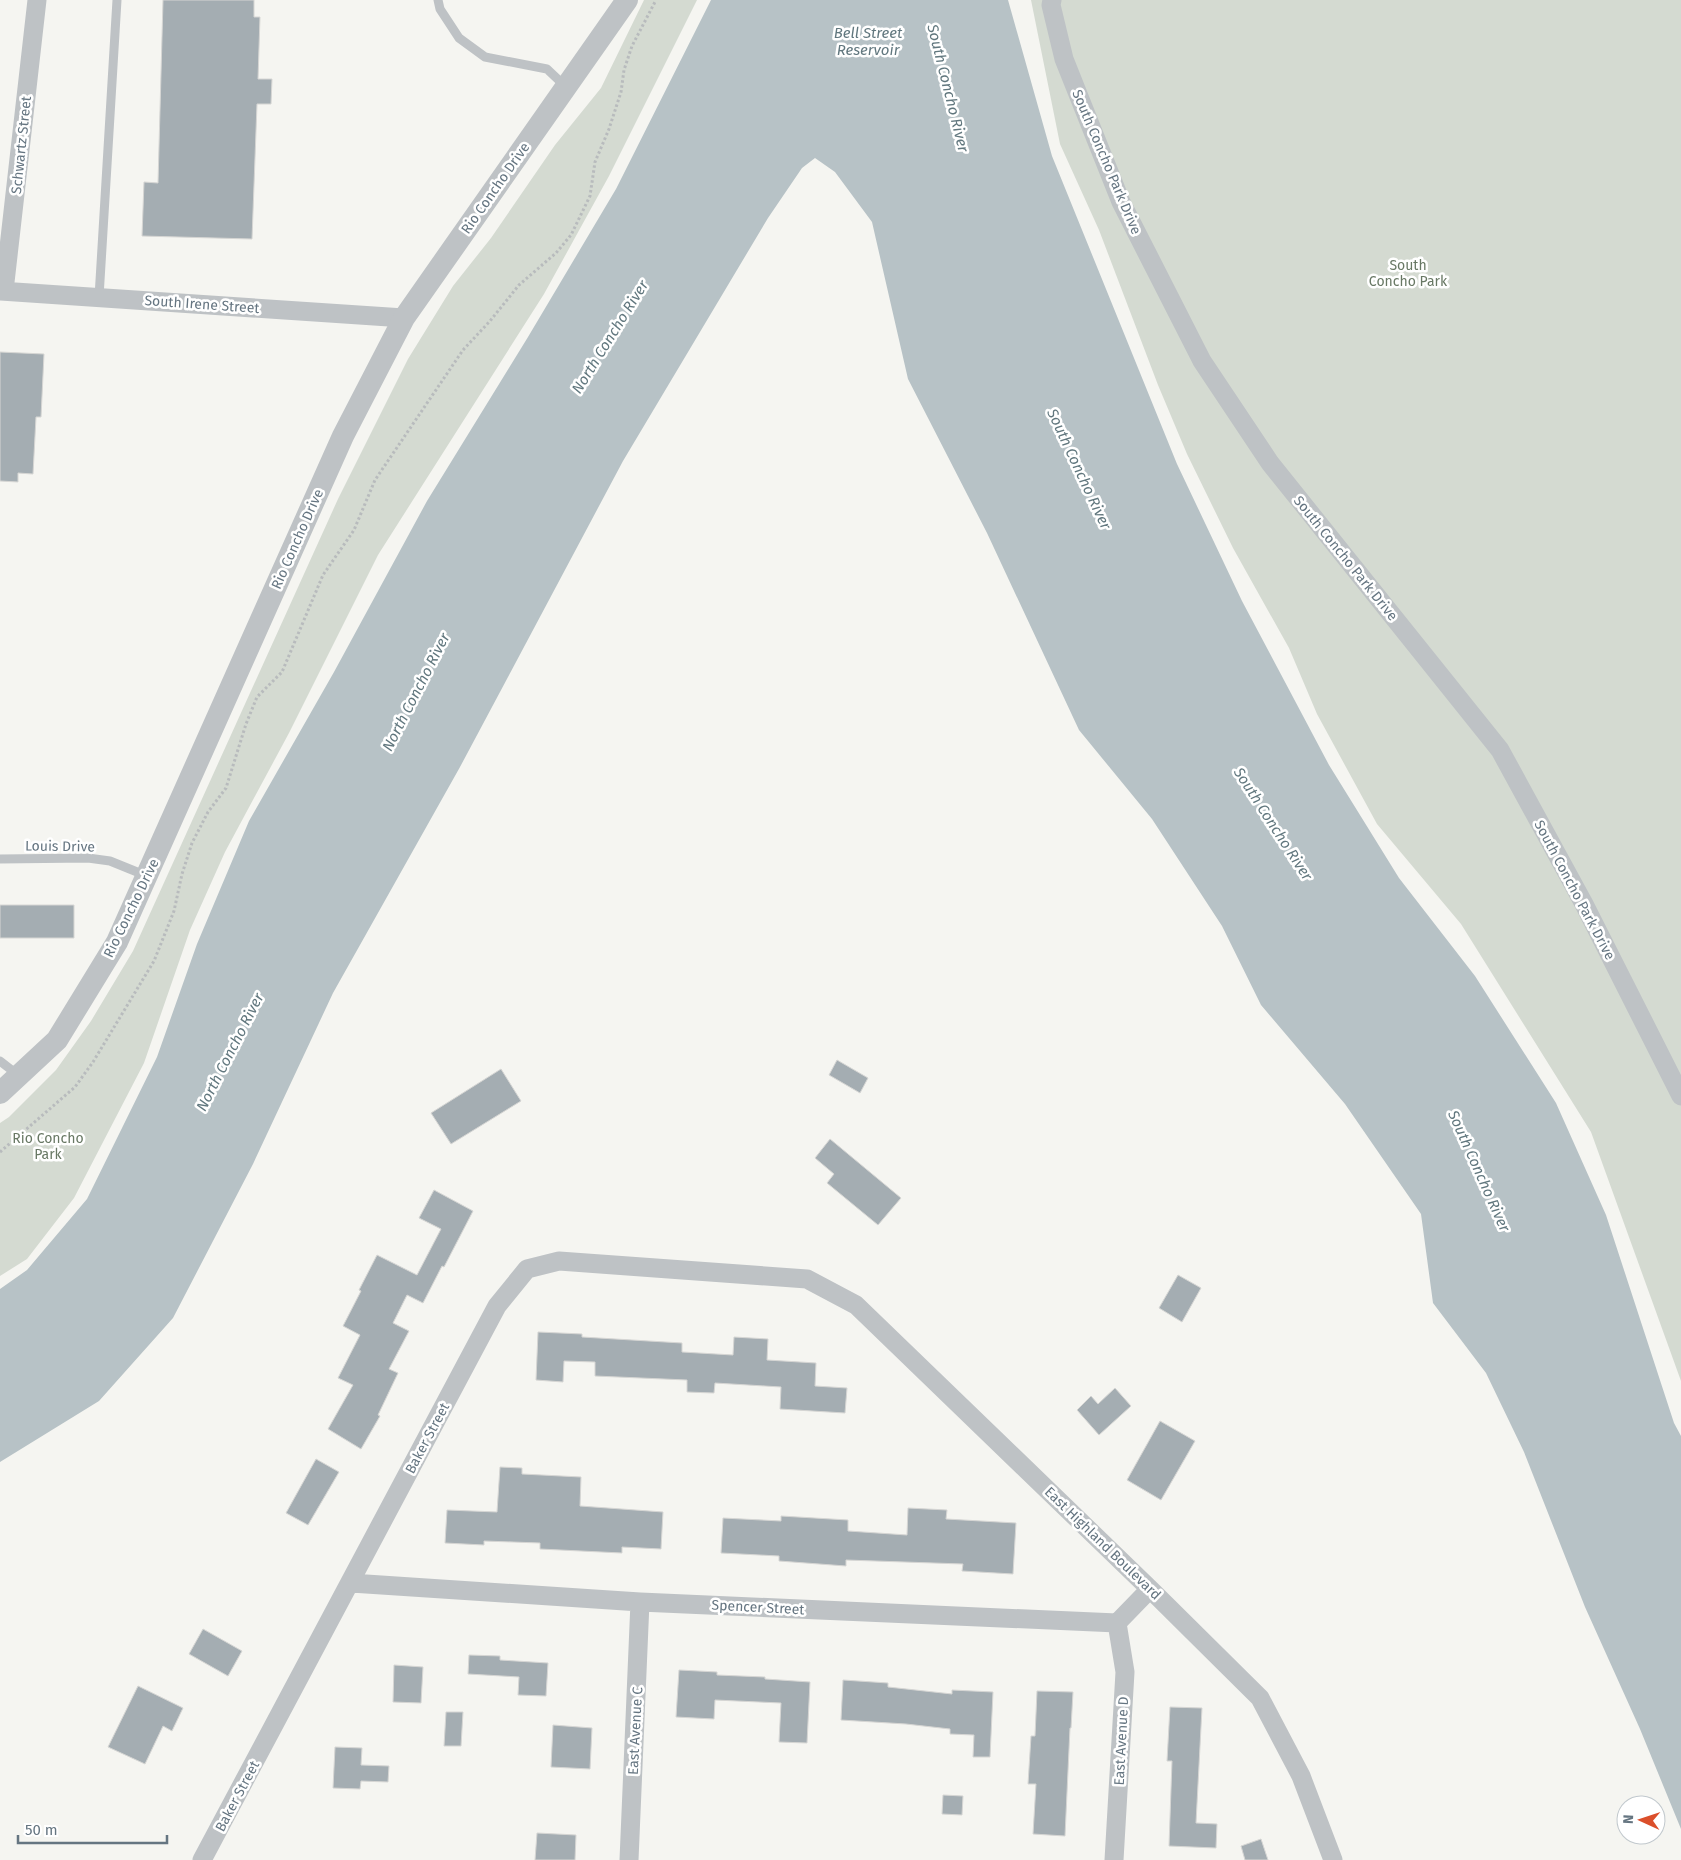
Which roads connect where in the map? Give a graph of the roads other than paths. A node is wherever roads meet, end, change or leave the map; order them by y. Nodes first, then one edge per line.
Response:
1 (37, 0) edge
2 (117, 0) edge
3 (438, 0) edge
4 (627, 0) edge
5 (1052, 0) edge
6 (566, 87) junction
7 (2, 291) edge
8 (99, 297) junction
9 (404, 318) junction
10 (0, 859) edge
11 (147, 876) junction
12 (0, 1062) edge
13 (19, 1076) junction
14 (0, 1093) edge
15 (1681, 1096) edge
16 (807, 1279) joint
17 (351, 1583) junction
18 (1150, 1589) junction
19 (640, 1602) junction
20 (1117, 1623) junction
21 (202, 1860) edge
22 (629, 1860) edge
23 (1114, 1860) edge
24 (1333, 1860) edge

1 - 7 street, Schwartz Street
2 - 8 lane
3 - 6 lane
4 - 6 street, Rio Concho Drive
5 - 15 street, South Concho Park Drive
6 - 9 street, Rio Concho Drive
7 - 8 street, South Irene Street
8 - 9 street, South Irene Street
9 - 11 street, Rio Concho Drive
10 - 11 lane, Louis Drive
11 - 13 street, Rio Concho Drive
12 - 13 lane
13 - 14 street, Rio Concho Drive
16 - 17 street, Baker Street
16 - 18 street, East Highland Boulevard
17 - 19 street, Spencer Street
17 - 21 street, Baker Street
18 - 20 street
18 - 24 street, East Highland Boulevard
19 - 20 street, Spencer Street
19 - 22 street, East Avenue C
20 - 23 street, East Avenue D

